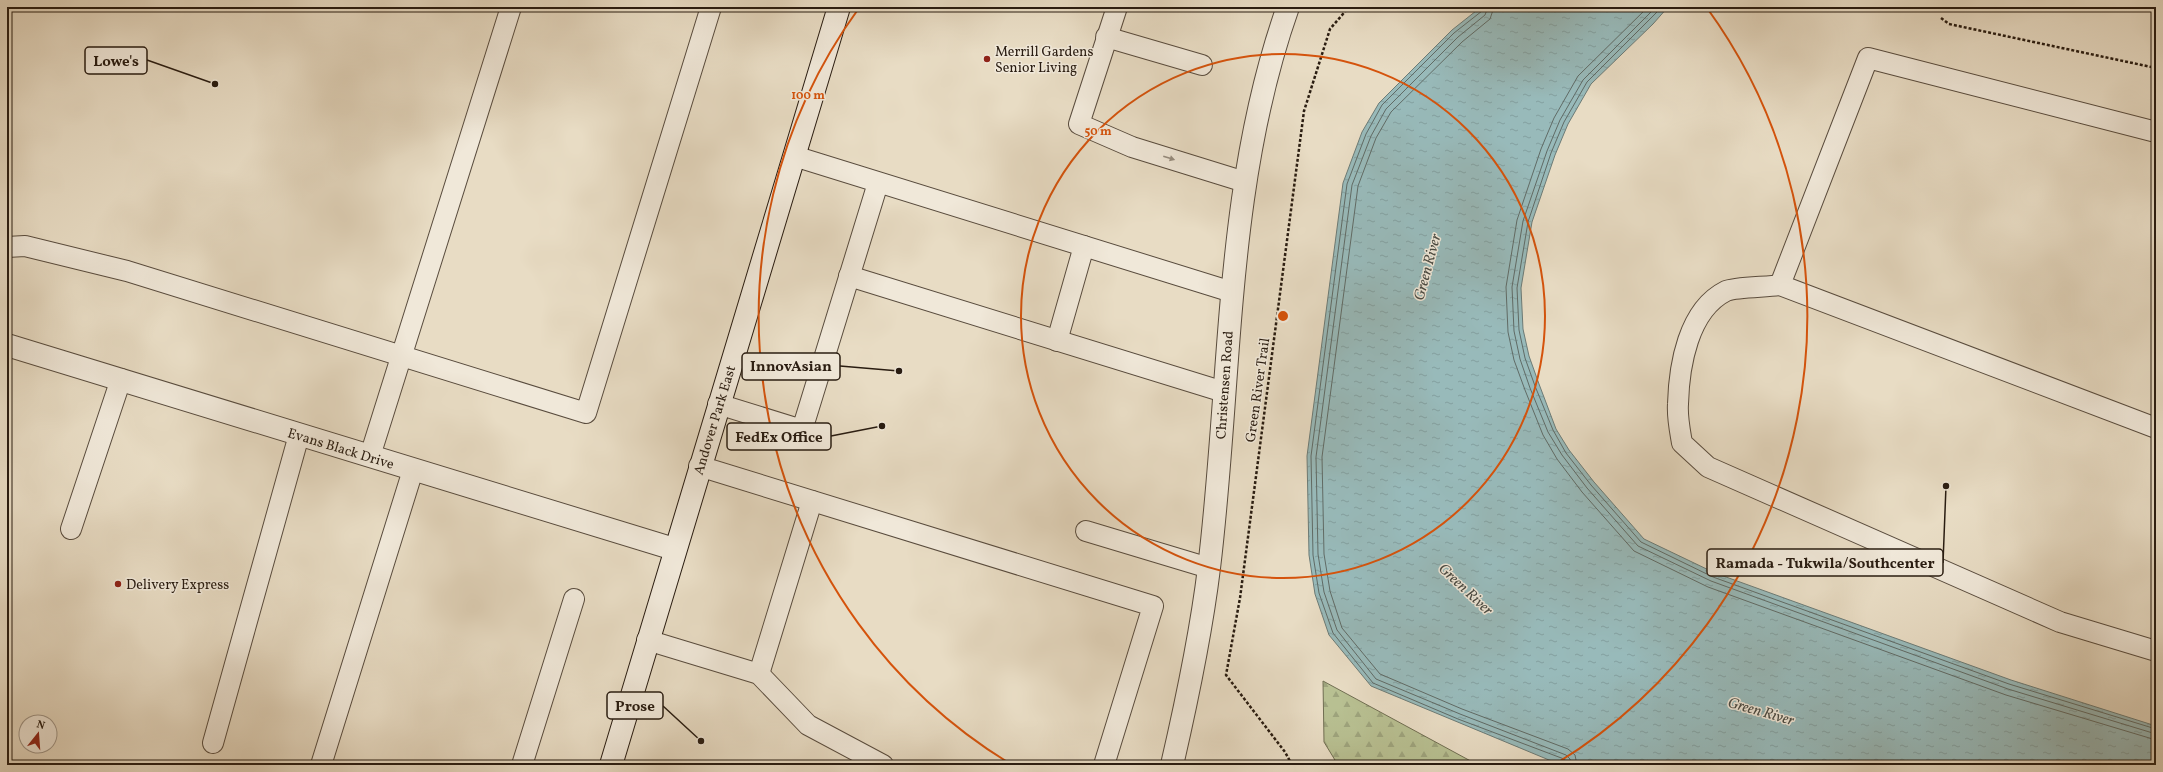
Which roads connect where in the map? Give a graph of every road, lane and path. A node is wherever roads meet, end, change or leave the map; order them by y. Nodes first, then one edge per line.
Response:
1 (511, 7) edge
2 (711, 7) edge
3 (839, 7) edge
4 (1117, 7) edge
5 (1288, 7) edge
6 (1349, 7) edge
7 (1941, 18) dead end
8 (1106, 37) junction
9 (1202, 65) dead end
10 (2156, 68) edge
11 (2156, 132) edge
12 (794, 156) junction
13 (878, 182) junction
14 (1246, 182) junction
15 (1084, 246) junction
16 (7, 247) edge
17 (849, 276) junction
18 (1780, 285) junction
19 (1232, 292) junction
20 (1057, 340) junction
21 (7, 345) edge
22 (402, 357) junction
23 (121, 379) junction
24 (1224, 392) junction
25 (718, 404) junction
26 (2156, 428) edge
27 (299, 435) junction
28 (370, 456) junction
29 (699, 466) junction
30 (413, 470) junction
31 (812, 501) junction
32 (71, 529) dead end
33 (1086, 532) dead end
34 (674, 549) junction
35 (1209, 568) junction
36 (574, 599) dead end
37 (647, 640) junction
38 (2156, 651) edge
39 (759, 674) junction
40 (213, 743) dead end
41 (322, 765) edge
42 (522, 765) edge
43 (611, 765) edge
44 (883, 765) edge
45 (1104, 765) edge
46 (1172, 765) edge
47 (1292, 765) edge

1 - 22 lane
2 - 22 lane
3 - 12 street, Andover Park East
4 - 8 lane
5 - 14 street, Christensen Road
6 - 47 path, Green River Trail
7 - 10 path
8 - 9 lane
8 -> 14 lane
11 - 18 lane
12 - 13 lane
12 - 25 street, Andover Park East
13 - 15 lane
13 - 17 lane
14 - 19 street, Christensen Road
15 - 19 lane
15 - 20 lane
16 - 22 lane
17 - 20 lane
17 - 25 lane
18 - 26 lane
18 - 38 lane
19 - 24 street, Christensen Road
20 - 24 lane
21 - 23 street, Evans Black Drive
22 - 28 lane
23 - 27 street, Evans Black Drive
23 - 32 lane
24 - 35 street, Christensen Road
25 - 29 street, Andover Park East
27 - 28 street, Evans Black Drive
27 - 40 lane
28 - 30 street, Evans Black Drive
29 - 31 lane
29 - 34 street, Andover Park East
30 - 34 street, Evans Black Drive
30 - 41 lane
31 - 39 lane
31 - 45 lane
33 - 35 lane
34 - 37 street, Andover Park East
35 - 46 street, Christensen Road
36 - 42 lane
37 - 39 lane
37 - 43 street, Andover Park East
39 - 44 lane

